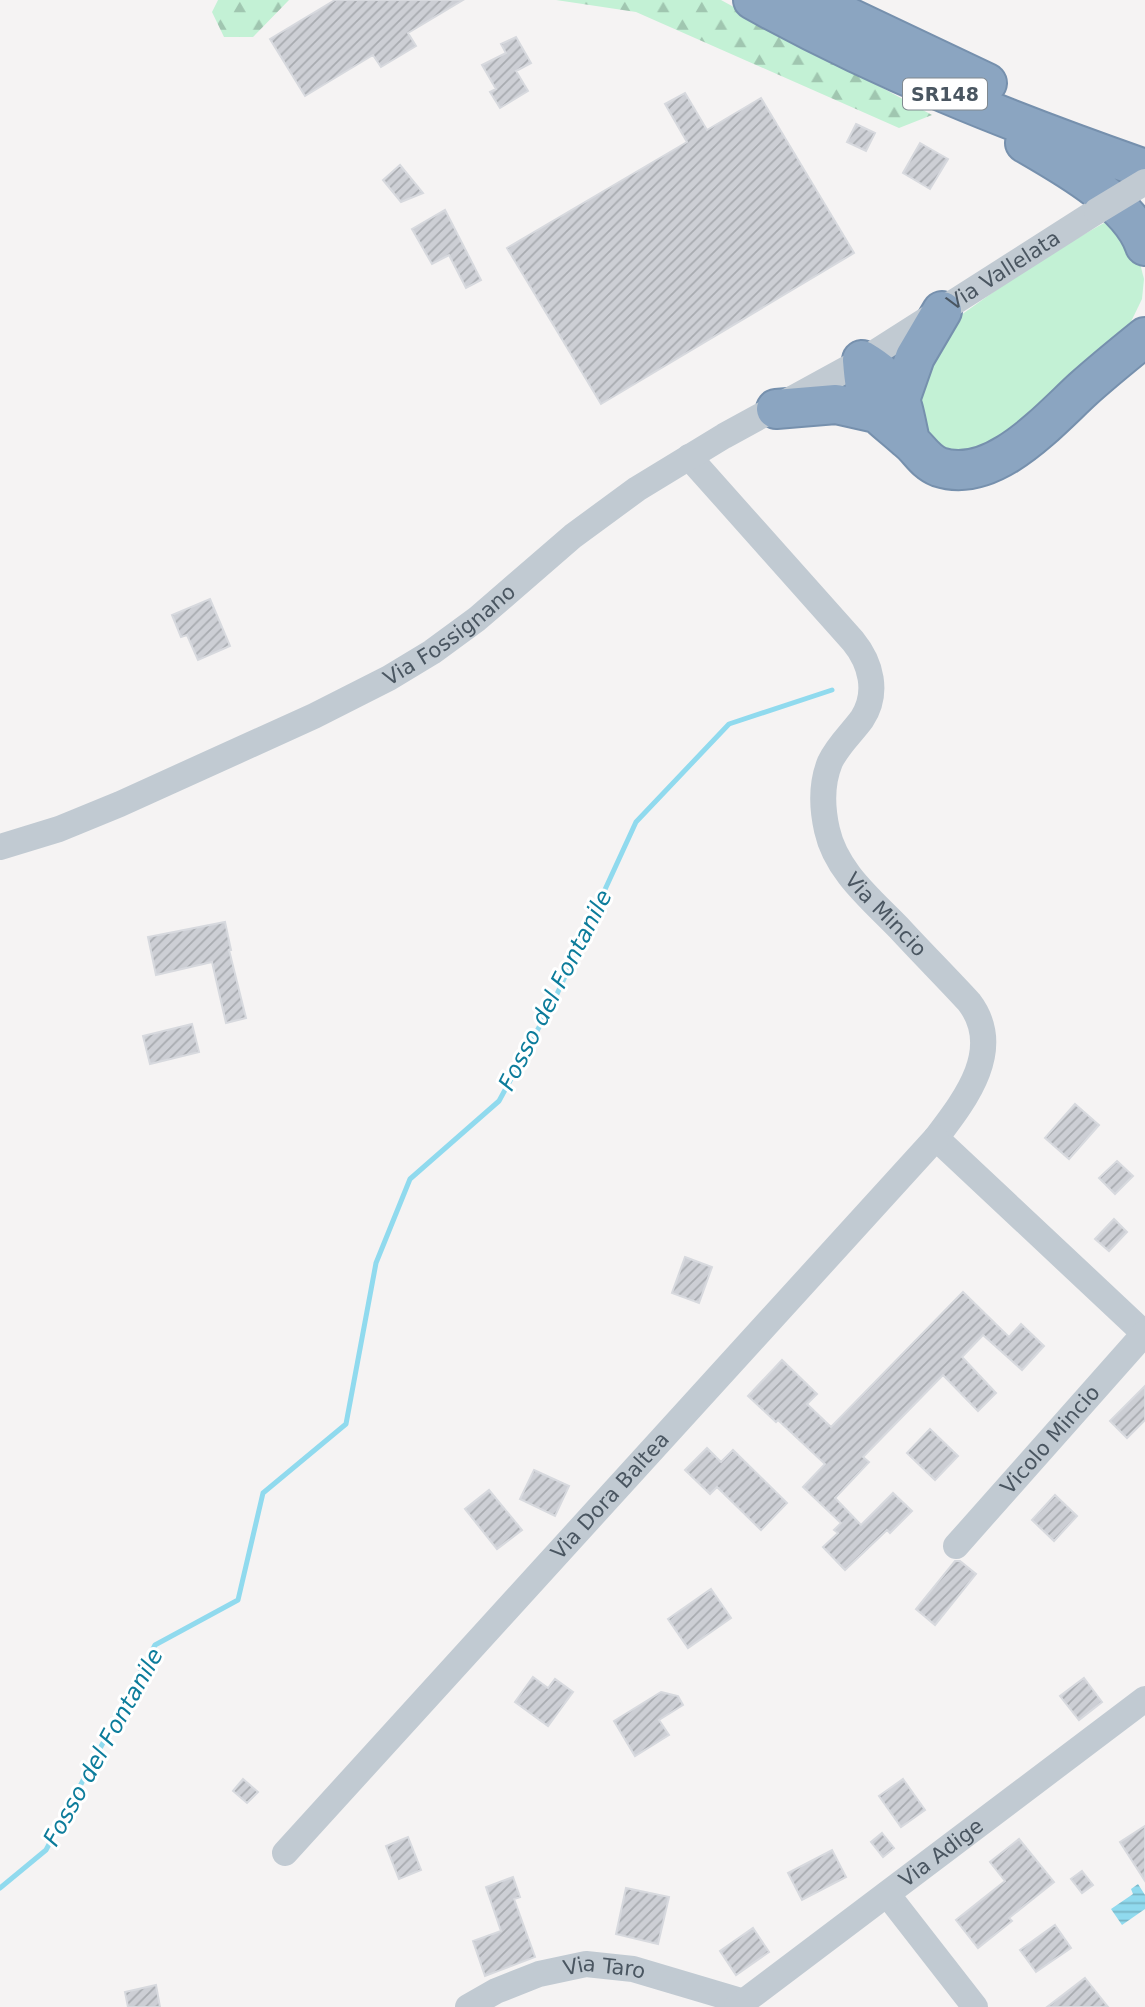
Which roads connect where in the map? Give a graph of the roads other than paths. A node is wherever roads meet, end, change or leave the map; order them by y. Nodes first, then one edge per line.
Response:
1 (753, 0) edge
2 (812, 0) edge
3 (920, 83) junction
4 (1145, 146) edge
5 (1145, 169) edge
6 (1145, 182) edge
7 (1145, 246) edge
8 (1145, 306) edge
9 (942, 311) junction
10 (1145, 337) edge
11 (862, 360) junction
12 (1109, 366) junction
13 (888, 405) junction
14 (776, 409) junction
15 (689, 457) junction
16 (0, 847) edge
17 (936, 1138) junction
18 (1145, 1334) edge
19 (956, 1546) dead end
20 (1145, 1699) edge
21 (285, 1853) dead end
22 (887, 1894) junction
23 (741, 2005) edge
24 (468, 2007) edge
25 (975, 2007) edge

1 - 3 highway, SR148
2 - 4 highway, SR148
3 - 5 highway, SR148
3 - 7 highway
6 - 9 street, Via Vallelata, bridge
8 - 12 highway
9 - 11 street, Via Vallelata
9 - 13 highway
10 - 12 highway
11 - 13 highway
11 - 14 street, Via Fossignano
12 - 13 highway
13 - 14 highway
14 - 15 street, Via Fossignano
15 - 16 street, Via Fossignano
15 - 17 street, Via Mincio
17 - 18 street
17 - 21 street, Via Dora Baltea
18 - 19 street, Vicolo Mincio
20 - 22 street, Via Adige
22 - 23 street, Via Adige
22 - 25 street
23 - 24 street, Via Taro

